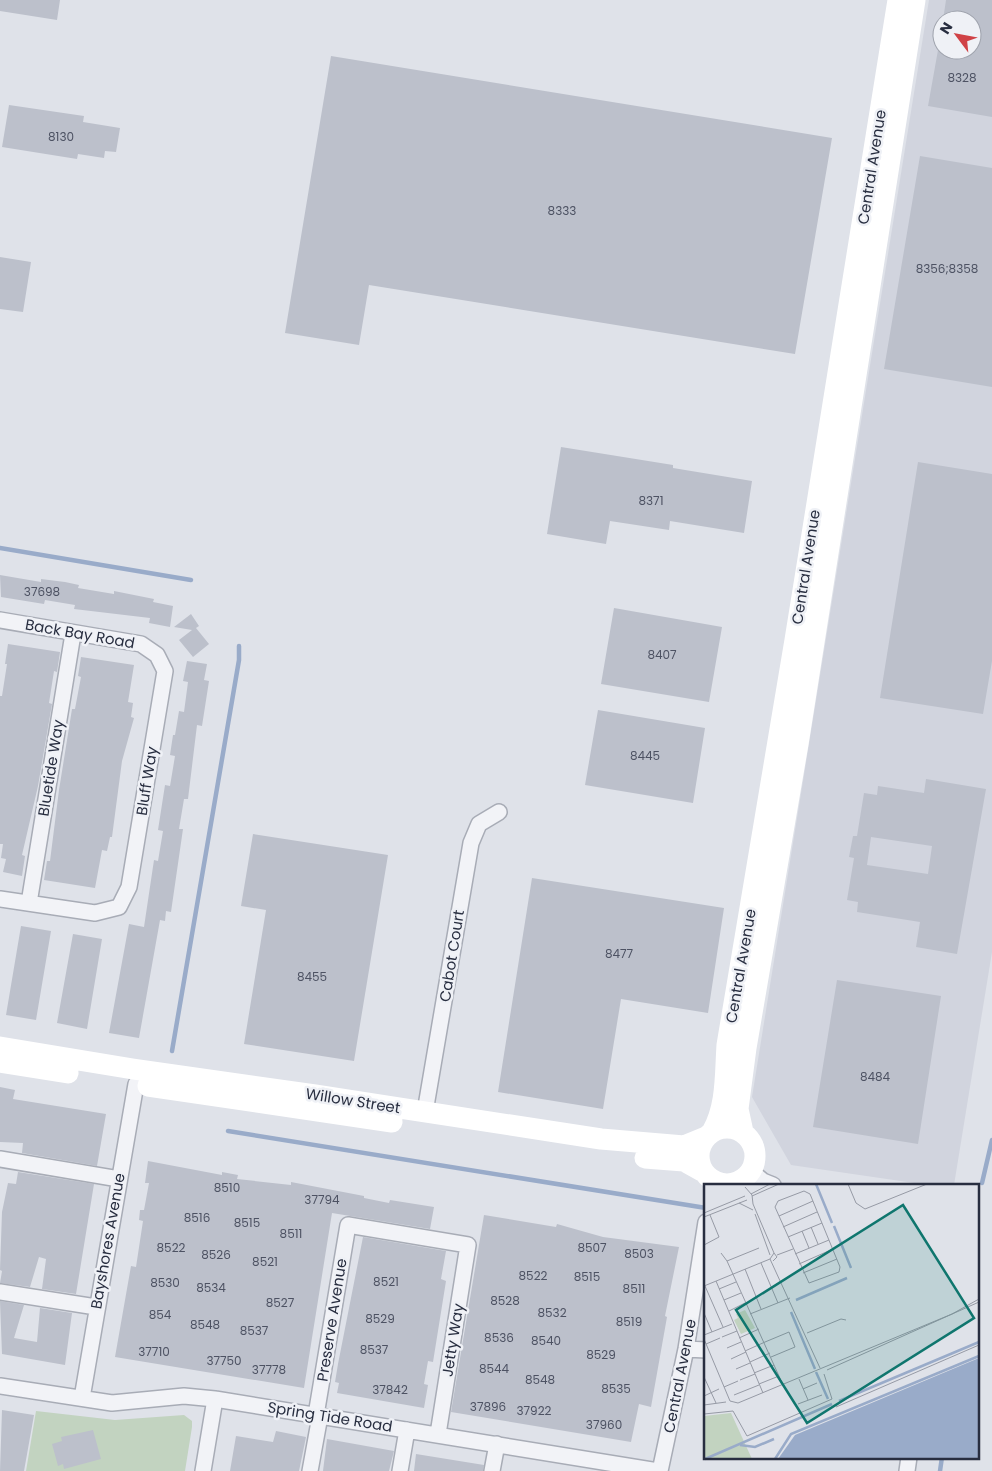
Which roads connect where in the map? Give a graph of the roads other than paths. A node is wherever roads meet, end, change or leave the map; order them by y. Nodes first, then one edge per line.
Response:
1 (898, 0) edge
2 (915, 0) edge
3 (0, 620) edge
4 (74, 634) junction
5 (157, 655) joint
6 (499, 812) dead end
7 (0, 899) edge
8 (29, 903) junction
9 (0, 1047) edge
10 (0, 1062) edge
11 (136, 1084) junction
12 (425, 1112) junction
13 (743, 1132) junction
14 (709, 1134) junction
15 (0, 1159) edge
16 (751, 1171) junction
17 (119, 1179) junction
18 (710, 1179) edge
19 (728, 1184) edge
20 (733, 1184) edge
21 (770, 1184) edge
22 (704, 1233) edge
23 (468, 1245) joint
24 (0, 1292) edge
25 (96, 1308) junction
26 (686, 1349) junction
27 (704, 1350) edge
28 (0, 1386) edge
29 (82, 1398) junction
30 (215, 1398) junction
31 (318, 1415) junction
32 (407, 1430) junction
33 (438, 1434) junction
34 (497, 1444) junction
35 (909, 1458) edge
36 (584, 1465) edge
37 (203, 1471) edge
38 (310, 1471) edge
39 (400, 1471) edge
40 (492, 1471) edge
41 (659, 1471) edge
42 (907, 1471) edge

1 - 14 street, Central Avenue
2 - 13 street, Central Avenue
3 - 4 street, Back Bay Road
4 - 5 street, Back Bay Road
4 - 8 street, Bluetide Way
5 - 8 street, Bluff Way
6 - 12 street, Cabot Court
7 - 8 street
9 - 12 street, Willow Street
10 - 11 street, Willow Street
11 - 17 street, Bayshores Avenue
11 - 18 street, Willow Street
12 - 14 street, Willow Street
13 - 14 street
13 - 16 street
14 - 18 street
15 - 17 street
16 - 20 street
16 - 21 street
17 - 25 street, Bayshores Avenue
18 - 19 street
22 - 26 street, Central Avenue
23 - 31 street, Preserve Avenue
23 - 33 street, Jetty Way
24 - 25 street
25 - 29 street, Bayshores Avenue
26 - 27 street
26 - 41 street, Central Avenue
28 - 29 street, Spring Tide Road
29 - 30 street, Spring Tide Road
30 - 31 street, Spring Tide Road
30 - 37 street
31 - 32 street, Spring Tide Road
31 - 38 street, Preserve Avenue
32 - 33 street, Spring Tide Road
32 - 39 street
33 - 34 street, Spring Tide Road
34 - 36 street, Spring Tide Road
34 - 40 street
35 - 42 street
36 - 41 street, Spring Tide Road

